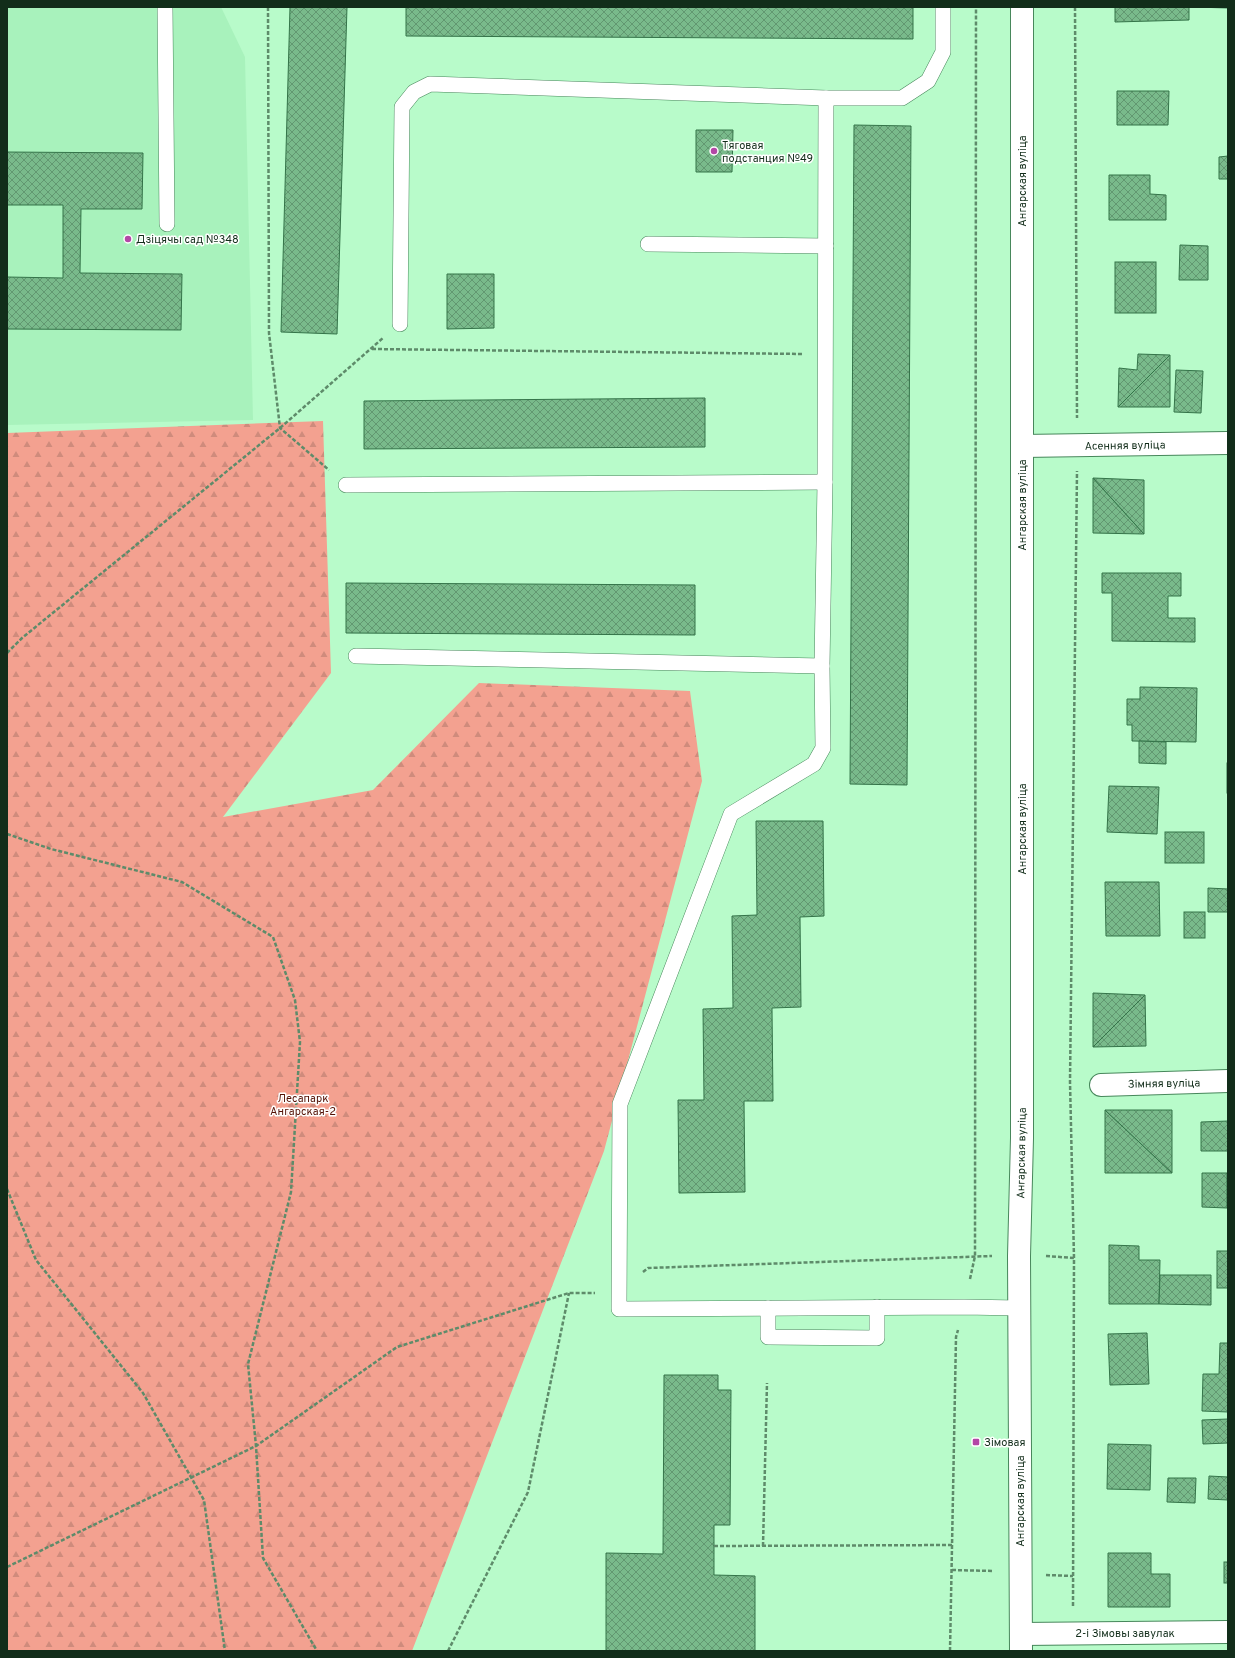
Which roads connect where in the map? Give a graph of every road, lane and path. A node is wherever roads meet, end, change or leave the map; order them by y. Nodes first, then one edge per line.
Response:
1 (165, 7) edge
2 (268, 7) edge
3 (943, 7) edge
4 (976, 7) edge
5 (1022, 7) edge
6 (1075, 7) edge
7 (826, 98) junction
8 (167, 224) dead end
9 (648, 244) dead end
10 (826, 246) junction
11 (400, 324) joint
12 (371, 349) junction
13 (826, 354) junction
14 (280, 428) junction
15 (1228, 443) edge
16 (1078, 445) junction
17 (1022, 446) junction
18 (825, 482) junction
19 (346, 485) joint
20 (7, 654) edge
21 (356, 656) dead end
22 (822, 666) junction
23 (7, 834) edge
24 (1228, 1081) edge
25 (1101, 1084) dead end
26 (7, 1189) edge
27 (975, 1256) junction
28 (994, 1256) dead end
29 (1046, 1256) dead end
30 (1074, 1258) junction
31 (970, 1279) dead end
32 (620, 1292) junction
33 (569, 1294) junction
34 (877, 1307) junction
35 (768, 1308) junction
36 (1021, 1308) junction
37 (959, 1326) dead end
38 (767, 1383) dead end
39 (256, 1446) junction
40 (191, 1477) junction
41 (953, 1545) junction
42 (714, 1546) dead end
43 (763, 1546) junction
44 (7, 1567) edge
45 (952, 1570) junction
46 (998, 1571) dead end
47 (1046, 1575) dead end
48 (1073, 1576) junction
49 (1228, 1632) edge
50 (1021, 1642) edge
51 (1072, 1642) edge
52 (225, 1651) edge
53 (317, 1651) edge
54 (448, 1651) edge
55 (950, 1651) edge

1 - 8 lane
2 - 14 path
3 - 7 lane
4 - 27 path
5 - 17 main road, Ангарская вуліца
6 - 16 path
7 - 10 lane
7 - 11 lane
9 - 10 lane
10 - 13 lane
11 - 12 path
12 - 13 path
12 - 14 path
13 - 18 lane
14 - 19 path
14 - 20 path
15 - 16 main road, Асенняя вуліца
16 - 17 main road, Асенняя вуліца
16 - 30 path
17 - 36 main road, Ангарская вуліца
18 - 19 lane
18 - 22 lane
21 - 22 lane
22 - 32 lane
23 - 39 path
24 - 25 main road, Зімняя вуліца
26 - 40 path
27 - 28 path
27 - 31 path
27 - 32 path
29 - 30 path
30 - 48 path
32 - 33 path
32 - 35 lane
33 - 39 path
33 - 54 path
34 - 35 lane
34 - 35 lane
34 - 36 lane
36 - 50 main road, Ангарская вуліца
37 - 41 path
38 - 43 path
39 - 40 path
39 - 53 path
40 - 44 path
40 - 52 path
41 - 43 path
41 - 45 path
42 - 43 path
45 - 46 path
45 - 55 path
47 - 48 path
48 - 51 path
49 - 51 main road, 2-і Зімовы завулак
50 - 51 main road, 2-і Зімовы завулак

